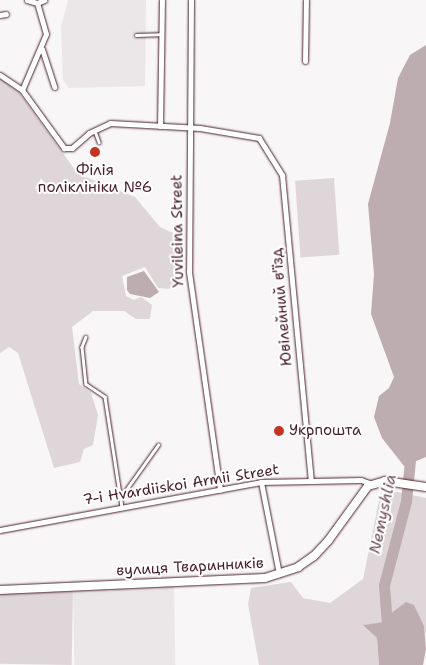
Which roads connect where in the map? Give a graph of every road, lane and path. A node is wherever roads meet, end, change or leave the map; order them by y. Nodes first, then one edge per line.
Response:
1 (27, 0) edge
2 (44, 0) edge
3 (162, 0) edge
4 (191, 0) edge
5 (306, 0) edge
6 (37, 3) junction
7 (162, 34) junction
8 (136, 35) dead end
9 (42, 49) junction
10 (305, 61) dead end
11 (0, 75) edge
12 (54, 87) dead end
13 (22, 90) junction
14 (160, 126) junction
15 (189, 128) junction
16 (95, 130) junction
17 (99, 142) dead end
18 (86, 337) dead end
19 (158, 446) dead end
20 (311, 480) junction
21 (261, 482) junction
22 (372, 484) junction
23 (426, 487) edge
24 (220, 490) junction
25 (120, 497) junction
26 (122, 507) junction
27 (0, 530) edge
28 (279, 574) junction
29 (0, 590) edge

1 - 6 street
2 - 6 street
3 - 7 street
4 - 15 street, Yuvileina Street
5 - 10 street
6 - 9 street
7 - 8 lane
7 - 14 street
9 - 12 street
9 - 13 street
11 - 13 street
13 - 16 street
14 - 15 street
14 - 16 street
15 - 20 street, Ювілейний в'їзд
15 - 24 street, Yuvileina Street
16 - 17 lane
18 - 25 lane
19 - 25 lane
20 - 21 street, 7-i Hvardiiskoi Armii Street
20 - 22 street, 7-i Hvardiiskoi Armii Street
21 - 24 street, 7-i Hvardiiskoi Armii Street
21 - 28 street
22 - 23 main road, 7-i Hvardiiskoi Armii Street
22 - 28 main road, вулиця Тваринників
24 - 26 street, 7-i Hvardiiskoi Armii Street
25 - 26 lane
26 - 27 street, 7-i Hvardiiskoi Armii Street
28 - 29 main road, вулиця Тваринників

